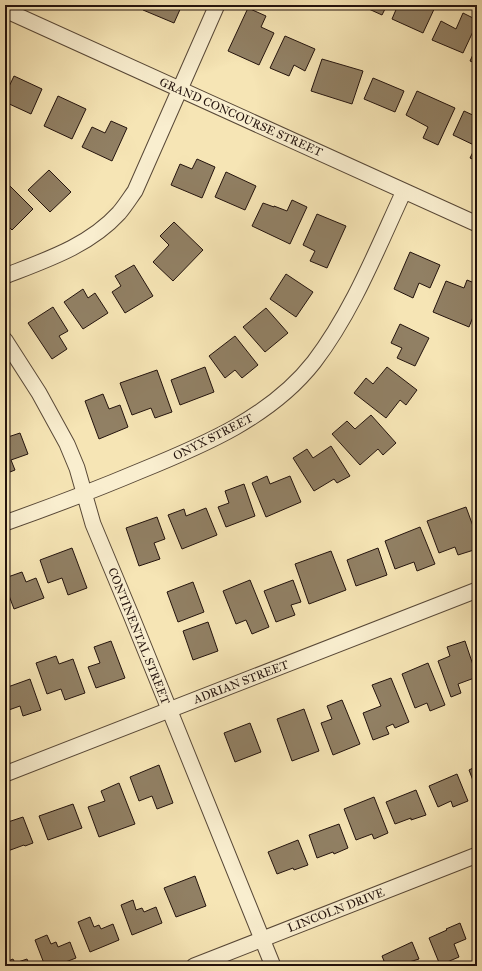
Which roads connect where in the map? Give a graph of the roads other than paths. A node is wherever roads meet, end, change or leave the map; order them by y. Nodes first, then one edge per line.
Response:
1 (218, 5) edge
2 (5, 10) edge
3 (180, 90) junction
4 (404, 191) junction
5 (477, 224) edge
6 (5, 276) edge
7 (5, 340) edge
8 (85, 494) junction
9 (5, 523) edge
10 (477, 590) edge
11 (169, 709) junction
12 (5, 774) edge
13 (477, 855) edge
14 (262, 939) junction
15 (194, 966) edge
16 (273, 966) edge

1 - 3 street
2 - 3 street, GRAND CONCOURSE STREET
3 - 4 street, GRAND CONCOURSE STREET
3 - 6 street
4 - 5 street, GRAND CONCOURSE STREET
4 - 8 street, ONYX STREET
7 - 8 street, CONTINENTAL STREET
8 - 9 street, ONYX STREET
8 - 11 street, CONTINENTAL STREET
10 - 11 street, ADRIAN STREET
11 - 12 street, ADRIAN STREET
11 - 14 street, CONTINENTAL STREET
13 - 14 street, LINCOLN DRIVE
14 - 15 street, LINCOLN DRIVE
14 - 16 street, CONTINENTAL STREET

